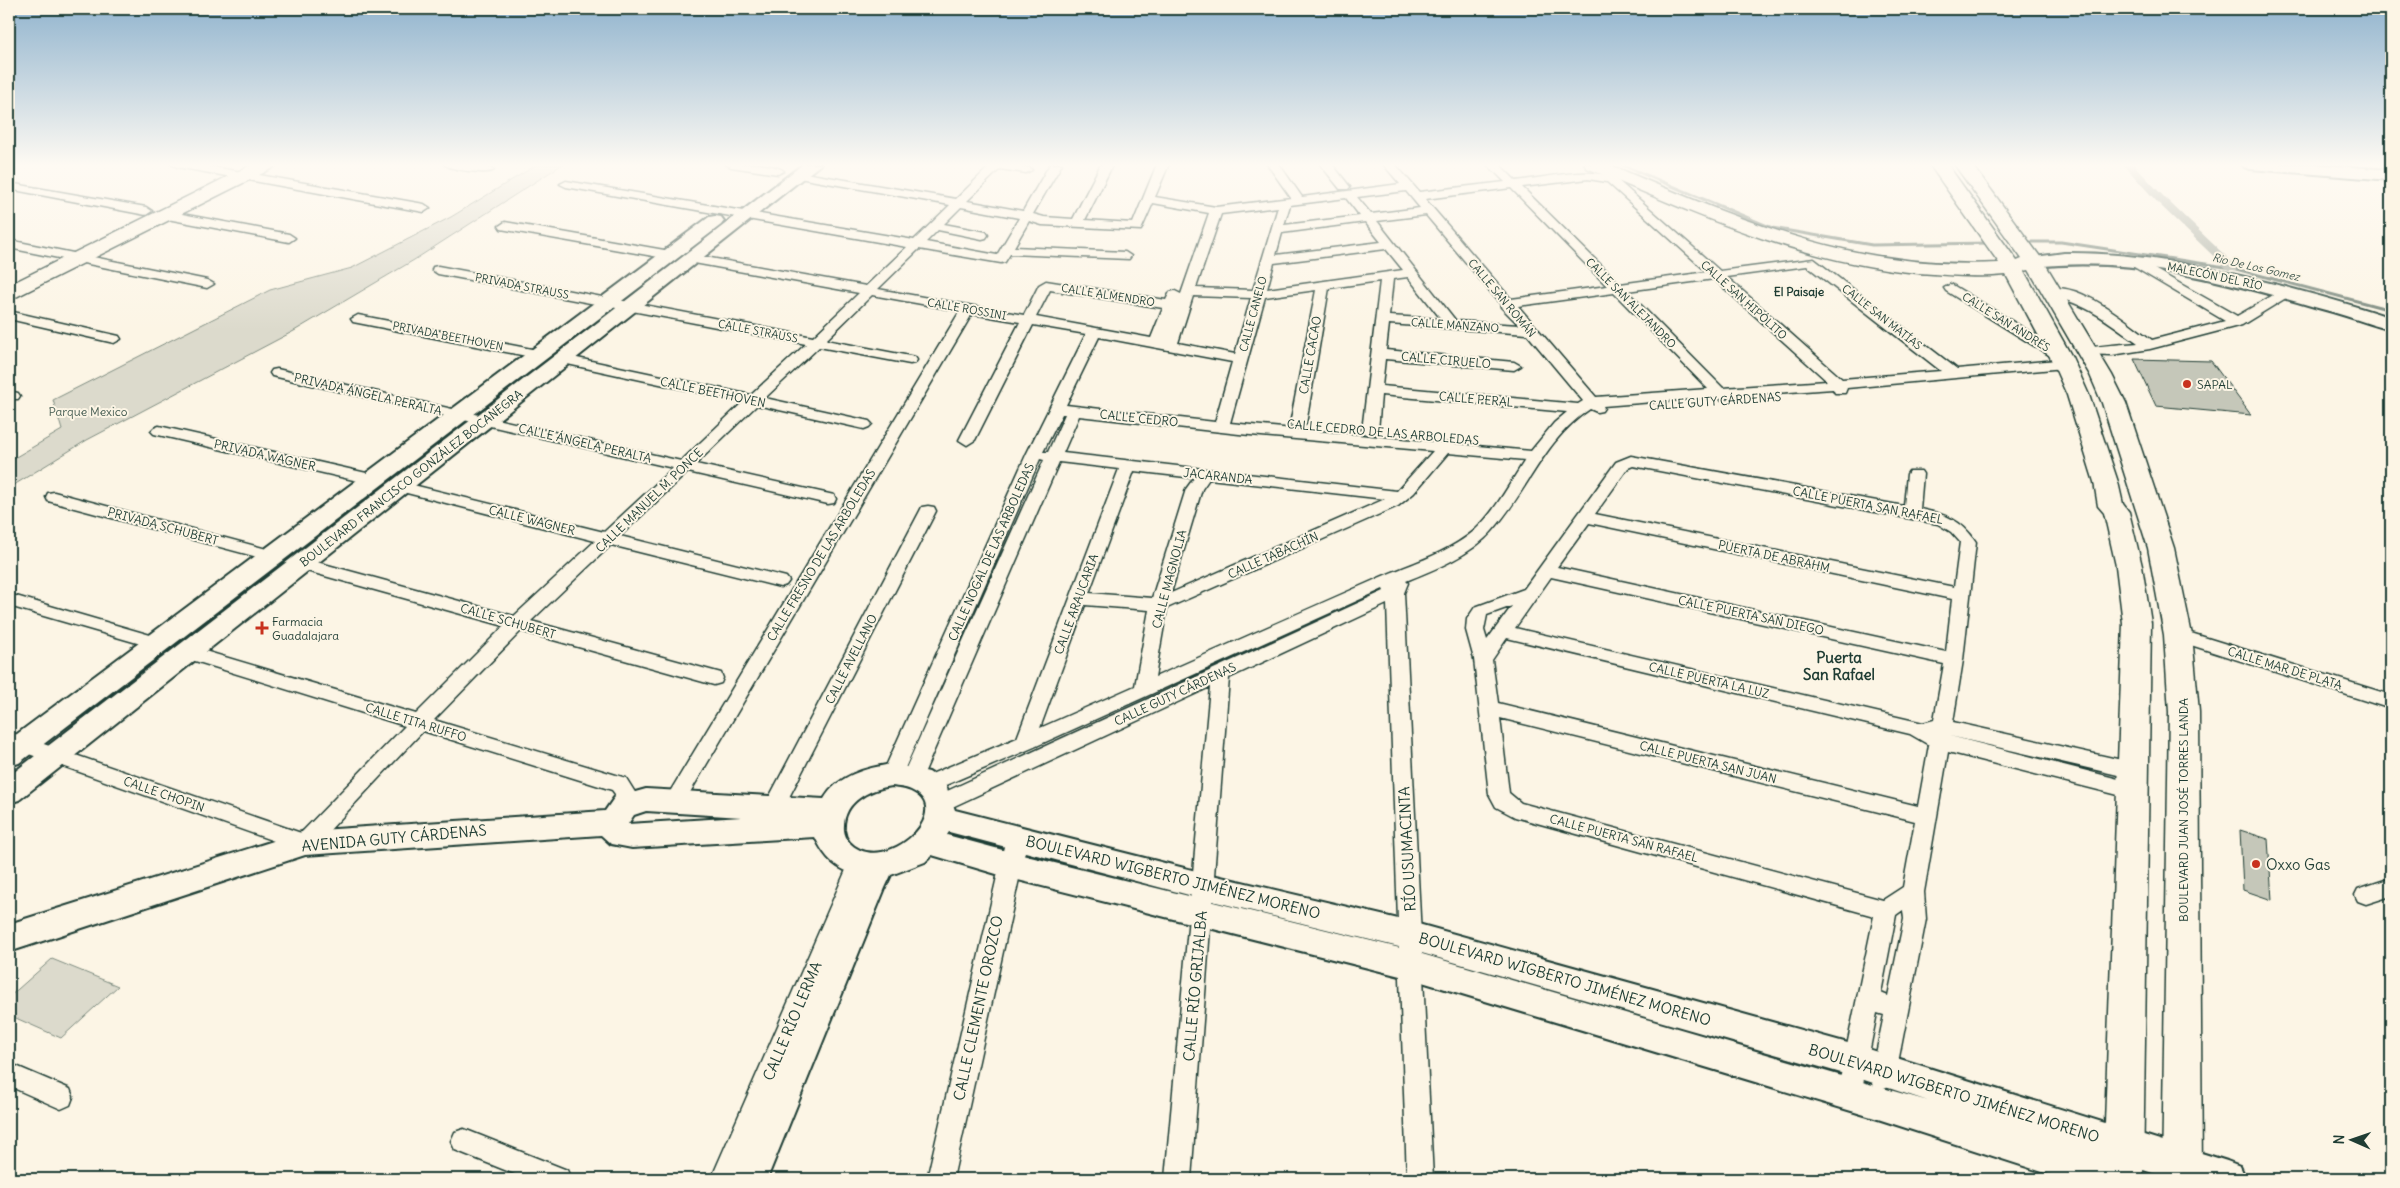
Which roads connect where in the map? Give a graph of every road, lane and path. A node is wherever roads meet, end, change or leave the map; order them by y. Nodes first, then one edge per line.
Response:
1 (129, 219) edge
2 (155, 219) edge
3 (194, 219) edge
4 (717, 219) edge
5 (744, 219) edge
6 (776, 219) edge
7 (942, 219) edge
8 (1023, 219) edge
9 (1038, 219) edge
10 (1079, 219) edge
11 (1140, 219) edge
12 (1208, 219) edge
13 (1209, 219) edge
14 (1281, 219) edge
15 (1357, 219) edge
16 (1369, 219) edge
17 (1435, 219) edge
18 (1548, 219) edge
19 (1654, 219) edge
20 (1726, 219) edge
21 (1978, 219) edge
22 (2003, 219) edge
23 (1077, 224) junction
24 (505, 226) dead end
25 (935, 226) junction
26 (1276, 230) junction
27 (982, 236) dead end
28 (289, 238) dead end
29 (9, 244) edge
30 (917, 244) junction
31 (1390, 245) junction
32 (60, 254) junction
33 (1004, 254) junction
34 (670, 255) junction
35 (1126, 256) dead end
36 (80, 258) junction
37 (694, 259) junction
38 (2020, 259) junction
39 (1267, 260) junction
40 (2133, 261) junction
41 (1939, 268) junction
42 (438, 270) dead end
43 (1411, 273) junction
44 (1714, 274) junction
45 (1387, 276) junction
46 (9, 279) edge
47 (207, 284) dead end
48 (1323, 286) junction
49 (1616, 288) junction
50 (1951, 288) dead end
51 (869, 291) junction
52 (1188, 292) junction
53 (2039, 292) junction
54 (2287, 293) junction
55 (9, 294) edge
56 (1258, 294) junction
57 (606, 302) junction
58 (1506, 304) junction
59 (1171, 305) junction
60 (631, 307) junction
61 (968, 309) junction
62 (9, 315) edge
63 (358, 319) dead end
64 (1028, 319) junction
65 (1382, 319) junction
66 (2237, 322) junction
67 (1452, 324) junction
68 (2391, 324) edge
69 (1528, 330) junction
70 (1094, 332) junction
71 (114, 339) dead end
72 (816, 342) junction
73 (1163, 344) junction
74 (2150, 345) junction
75 (537, 354) junction
76 (1378, 354) junction
77 (2071, 357) junction
78 (563, 359) junction
79 (910, 360) dead end
80 (1241, 360) junction
81 (1514, 366) dead end
82 (277, 373) dead end
83 (1953, 373) junction
84 (1839, 384) junction
85 (1375, 390) junction
86 (1722, 396) junction
87 (752, 401) junction
88 (1587, 406) junction
89 (1058, 409) junction
90 (1074, 411) junction
91 (458, 414) junction
92 (483, 420) junction
93 (1222, 422) junction
94 (864, 424) dead end
95 (1298, 424) junction
96 (159, 431) dead end
97 (1370, 431) junction
98 (967, 440) dead end
99 (1444, 448) junction
100 (1539, 452) junction
101 (1034, 455) junction
102 (1054, 457) junction
103 (685, 465) junction
104 (1128, 466) junction
105 (1205, 474) junction
106 (1915, 474) dead end
107 (371, 479) junction
108 (401, 486) junction
109 (1402, 496) junction
110 (54, 497) dead end
111 (828, 499) dead end
112 (928, 510) dead end
113 (1912, 513) junction
114 (1585, 518) junction
115 (608, 540) junction
116 (268, 559) junction
117 (298, 567) junction
118 (1548, 571) junction
119 (780, 581) dead end
120 (1394, 584) junction
121 (1533, 592) junction
122 (1962, 596) junction
123 (1078, 598) junction
124 (9, 600) edge
125 (1160, 605) junction
126 (518, 623) junction
127 (1502, 631) junction
128 (2178, 635) junction
129 (158, 643) junction
130 (188, 652) junction
131 (1484, 659) junction
132 (1954, 660) junction
133 (1220, 674) junction
134 (714, 678) dead end
135 (1144, 688) junction
136 (2391, 702) edge
137 (1489, 708) junction
138 (419, 722) junction
139 (1941, 734) junction
140 (1025, 743) junction
141 (14, 746) edge
142 (56, 756) junction
143 (2135, 781) junction
144 (9, 792) edge
145 (675, 800) junction
146 (924, 800) junction
147 (774, 807) junction
148 (619, 814) junction
149 (1926, 816) junction
150 (830, 818) junction
151 (305, 843) junction
152 (1013, 851) junction
153 (871, 864) junction
154 (2391, 887) edge
155 (1912, 892) junction
156 (2366, 895) dead end
157 (1203, 900) junction
158 (1886, 910) junction
159 (16, 931) edge
160 (1412, 951) junction
161 (1868, 1000) junction
162 (1897, 1009) junction
163 (1870, 1066) junction
164 (9, 1074) edge
165 (61, 1097) dead end
166 (1864, 1098) junction
167 (464, 1141) dead end
168 (2122, 1168) edge
169 (2182, 1171) edge
170 (558, 1179) edge
171 (724, 1179) edge
172 (749, 1179) edge
173 (940, 1179) edge
174 (1178, 1179) edge
175 (1420, 1179) edge
176 (2227, 1179) edge

1 - 32 main road
2 - 36 main road
3 - 28 street
4 - 34 street, BOULEVARD FRANCISCO GONZÁLEZ BOCANEGRA
5 - 37 street, BOULEVARD FRANCISCO GONZÁLEZ BOCANEGRA
6 - 30 street
7 - 25 street, CALLE MANUEL M. PONCE
8 - 33 street
9 - 23 street
10 - 23 street
11 - 23 street
12 - 59 street
13 - 52 street
14 - 26 street, CALLE CANELO
15 - 26 street
16 - 31 street
17 - 58 street, CALLE SAN ROMÁN
18 - 49 street, CALLE SAN ALEJANDRO
19 - 44 street, CALLE SAN HIPÓLITO
20 - 41 main road
21 - 38 main road, BOULEVARD JUAN JOSÉ TORRES LANDA
22 - 38 main road, BOULEVARD JUAN JOSÉ TORRES LANDA
24 - 34 street
25 - 27 street
25 - 30 street, CALLE MANUEL M. PONCE
26 - 39 street, CALLE CANELO
29 - 32 street
30 - 33 street
30 - 51 street, CALLE MANUEL M. PONCE
31 - 39 street
31 - 43 street
32 - 36 street
32 - 46 main road
33 - 35 street
34 - 57 street, BOULEVARD FRANCISCO GONZÁLEZ BOCANEGRA
36 - 47 street
36 - 55 main road
37 - 51 street, CALLE ROSSINI
37 - 60 street, BOULEVARD FRANCISCO GONZÁLEZ BOCANEGRA
38 - 40 street, MALECÓN DEL RÍO
38 - 41 main road
38 - 53 main road, BOULEVARD JUAN JOSÉ TORRES LANDA
39 - 56 street, CALLE CANELO
40 - 54 street, MALECÓN DEL RÍO
40 - 66 street
41 - 53 main road
42 - 57 street, PRIVADA STRAUSS
43 - 45 street
43 - 67 street
44 - 49 street
44 - 83 street, CALLE SAN MATÍAS
44 - 84 street, CALLE SAN HIPÓLITO
45 - 48 street
45 - 65 street
48 - 56 street
48 - 95 street, CALLE CACAO
49 - 58 street
49 - 86 street, CALLE SAN ALEJANDRO
50 - 77 street, CALLE SAN ANDRÉS
51 - 61 street, CALLE ROSSINI
51 - 72 street, CALLE MANUEL M. PONCE
52 - 56 street
52 - 73 street
53 - 74 street
53 - 77 main road, BOULEVARD JUAN JOSÉ TORRES LANDA
54 - 66 street, CALLE GUTY CÁRDENAS
54 - 68 street, MALECÓN DEL RÍO
56 - 80 street, CALLE CANELO
57 - 60 street, CALLE STRAUSS
57 - 75 street, BOULEVARD FRANCISCO GONZÁLEZ BOCANEGRA
58 - 69 street, CALLE SAN ROMÁN
59 - 64 street, CALLE ALMENDRO
59 - 73 street
60 - 72 street, CALLE STRAUSS
60 - 78 street, BOULEVARD FRANCISCO GONZÁLEZ BOCANEGRA
61 - 64 street, CALLE ROSSINI
61 - 145 street, CALLE FRESNO DE LAS ARBOLEDAS
62 - 71 street
63 - 75 street, PRIVADA BEETHOVEN
64 - 70 street, CALLE ROSSINI
64 - 98 street
65 - 67 street, CALLE MANZANO
65 - 76 street
66 - 74 street, CALLE GUTY CÁRDENAS
67 - 69 street, CALLE MANZANO
69 - 88 street, CALLE SAN ROMÁN
70 - 73 street, CALLE ROSSINI
70 - 89 street, CALLE NOGAL DE LAS ARBOLEDAS
72 - 79 street, CALLE STRAUSS
72 - 87 street, CALLE MANUEL M. PONCE
73 - 80 street, CALLE ROSSINI
74 - 77 street, CALLE GUTY CÁRDENAS
75 - 91 street, BOULEVARD FRANCISCO GONZÁLEZ BOCANEGRA
76 - 81 street, CALLE CIRUELO
76 - 85 street
77 - 83 street, CALLE GUTY CÁRDENAS
77 - 128 main road, BOULEVARD JUAN JOSÉ TORRES LANDA
77 - 143 main road, BOULEVARD JUAN JOSÉ TORRES LANDA
78 - 87 street, CALLE BEETHOVEN
78 - 92 street, BOULEVARD FRANCISCO GONZÁLEZ BOCANEGRA
80 - 93 street, CALLE CANELO
82 - 91 street, PRIVADA ÁNGELA PERALTA
83 - 84 street, CALLE GUTY CÁRDENAS
84 - 86 street, CALLE GUTY CÁRDENAS
85 - 88 street, CALLE PERAL
85 - 97 street
86 - 88 street, CALLE GUTY CÁRDENAS
87 - 94 street, CALLE BEETHOVEN
87 - 103 street, CALLE MANUEL M. PONCE
88 - 100 street, CALLE GUTY CÁRDENAS
89 - 90 street, CALLE CEDRO
89 - 101 street, CALLE NOGAL DE LAS ARBOLEDAS
90 - 93 street, CALLE CEDRO
90 - 102 street, CALLE NOGAL DE LAS ARBOLEDAS
91 - 92 street, CALLE ÁNGELA PERALTA
91 - 107 street, BOULEVARD FRANCISCO GONZÁLEZ BOCANEGRA
92 - 103 street, CALLE ÁNGELA PERALTA
92 - 108 street, BOULEVARD FRANCISCO GONZÁLEZ BOCANEGRA
93 - 95 street, CALLE CEDRO DE LAS ARBOLEDAS
93 - 99 street, CALLE CEDRO DE LAS ARBOLEDAS
95 - 97 street, CALLE CEDRO DE LAS ARBOLEDAS
96 - 107 street, PRIVADA WAGNER
97 - 100 street, CALLE CEDRO DE LAS ARBOLEDAS
99 - 100 street, CALLE CEDRO DE LAS ARBOLEDAS
99 - 109 street, CALLE TABACHÍN
100 - 120 street, CALLE GUTY CÁRDENAS
101 - 102 street, JACARANDA
101 - 146 street, CALLE NOGAL DE LAS ARBOLEDAS
102 - 104 street, JACARANDA
102 - 146 street, CALLE NOGAL DE LAS ARBOLEDAS
103 - 111 street, CALLE ÁNGELA PERALTA
103 - 115 street, CALLE MANUEL M. PONCE
104 - 105 street, JACARANDA
104 - 123 street, CALLE ARAUCARIA
105 - 109 street, JACARANDA
105 - 125 street, CALLE MAGNOLIA
106 - 113 street
107 - 116 street, BOULEVARD FRANCISCO GONZÁLEZ BOCANEGRA
108 - 115 street, CALLE WAGNER
108 - 117 street, BOULEVARD FRANCISCO GONZÁLEZ BOCANEGRA
109 - 125 street, CALLE TABACHÍN
110 - 116 street, PRIVADA SCHUBERT
112 - 147 street, CALLE AVELLANO
113 - 114 street, CALLE PUERTA SAN RAFAEL
113 - 122 street, CALLE PUERTA SAN RAFAEL
114 - 118 street, CALLE PUERTA SAN RAFAEL
114 - 122 street, PUERTA DE ABRAHM
115 - 119 street, CALLE WAGNER
115 - 126 street, CALLE MANUEL M. PONCE
116 - 117 street
116 - 129 street, BOULEVARD FRANCISCO GONZÁLEZ BOCANEGRA
117 - 126 street, CALLE SCHUBERT
117 - 130 street, BOULEVARD FRANCISCO GONZÁLEZ BOCANEGRA
118 - 121 street, CALLE PUERTA SAN RAFAEL
118 - 132 street, CALLE PUERTA SAN DIEGO
120 - 133 street, CALLE GUTY CÁRDENAS
120 - 135 street, CALLE GUTY CÁRDENAS
120 - 160 street, RÍO USUMACINTA
121 - 127 street, CALLE PUERTA SAN RAFAEL
121 - 131 street, CALLE PUERTA SAN RAFAEL
122 - 132 street, CALLE PUERTA SAN RAFAEL
123 - 125 street, CALLE TABACHÍN
123 - 140 street, CALLE ARAUCARIA
124 - 129 street
125 - 135 street, CALLE MAGNOLIA
126 - 134 street, CALLE SCHUBERT
126 - 138 street, CALLE MANUEL M. PONCE
127 - 131 street, CALLE PUERTA SAN RAFAEL
127 - 139 street, CALLE PUERTA LA LUZ
128 - 136 street, CALLE MAR DE PLATA
128 - 169 main road, BOULEVARD JUAN JOSÉ TORRES LANDA
129 - 141 street, BOULEVARD FRANCISCO GONZÁLEZ BOCANEGRA
130 - 138 street, CALLE TITA RUFFO
130 - 142 street, BOULEVARD FRANCISCO GONZÁLEZ BOCANEGRA
131 - 137 street, CALLE PUERTA SAN RAFAEL
132 - 139 street, CALLE PUERTA SAN RAFAEL
133 - 146 street, CALLE GUTY CÁRDENAS
133 - 157 street, CALLE RÍO GRIJALBA
135 - 140 street, CALLE GUTY CÁRDENAS
137 - 149 street, CALLE PUERTA SAN JUAN
137 - 158 street, CALLE PUERTA SAN RAFAEL
138 - 148 street, CALLE TITA RUFFO
138 - 151 street, CALLE MANUEL M. PONCE
139 - 143 street, CALLE PUERTA LA LUZ
139 - 149 street, CALLE PUERTA SAN RAFAEL
140 - 146 street, CALLE GUTY CÁRDENAS
141 - 142 street, CALLE CHOPIN
142 - 144 street, BOULEVARD FRANCISCO GONZÁLEZ BOCANEGRA
142 - 151 street, CALLE CHOPIN
143 - 168 main road, BOULEVARD JUAN JOSÉ TORRES LANDA
145 - 147 street, AVENIDA GUTY CÁRDENAS
145 - 148 street, AVENIDA GUTY CÁRDENAS
146 - 150 street
146 - 152 street, BOULEVARD WIGBERTO JIMÉNEZ MORENO
146 - 153 street
147 - 150 street, AVENIDA GUTY CÁRDENAS
148 - 150 street
148 - 151 street, AVENIDA GUTY CÁRDENAS
149 - 155 street, CALLE PUERTA SAN RAFAEL
150 - 153 street
151 - 159 street, AVENIDA GUTY CÁRDENAS
152 - 157 street, BOULEVARD WIGBERTO JIMÉNEZ MORENO
152 - 173 street, CALLE CLEMENTE OROZCO
153 - 171 street, CALLE RÍO LERMA
153 - 172 street, CALLE RÍO LERMA
154 - 156 street
155 - 158 street
155 - 162 street, CALLE PUERTA SAN RAFAEL
157 - 160 street, BOULEVARD WIGBERTO JIMÉNEZ MORENO
157 - 174 street, CALLE RÍO GRIJALBA
158 - 161 street, CALLE PUERTA SAN RAFAEL
160 - 163 street, BOULEVARD WIGBERTO JIMÉNEZ MORENO
160 - 166 street, BOULEVARD WIGBERTO JIMÉNEZ MORENO
160 - 175 street, RÍO USUMACINTA
161 - 162 street
161 - 163 street, CALLE PUERTA SAN RAFAEL
162 - 163 street, CALLE PUERTA SAN RAFAEL
163 - 166 street, CALLE PUERTA SAN RAFAEL
163 - 168 street, BOULEVARD WIGBERTO JIMÉNEZ MORENO
164 - 165 street
166 - 168 street, BOULEVARD WIGBERTO JIMÉNEZ MORENO
167 - 170 street
168 - 169 street, BOULEVARD WIGBERTO JIMÉNEZ MORENO
169 - 176 street, BOULEVARD WIGBERTO JIMÉNEZ MORENO

